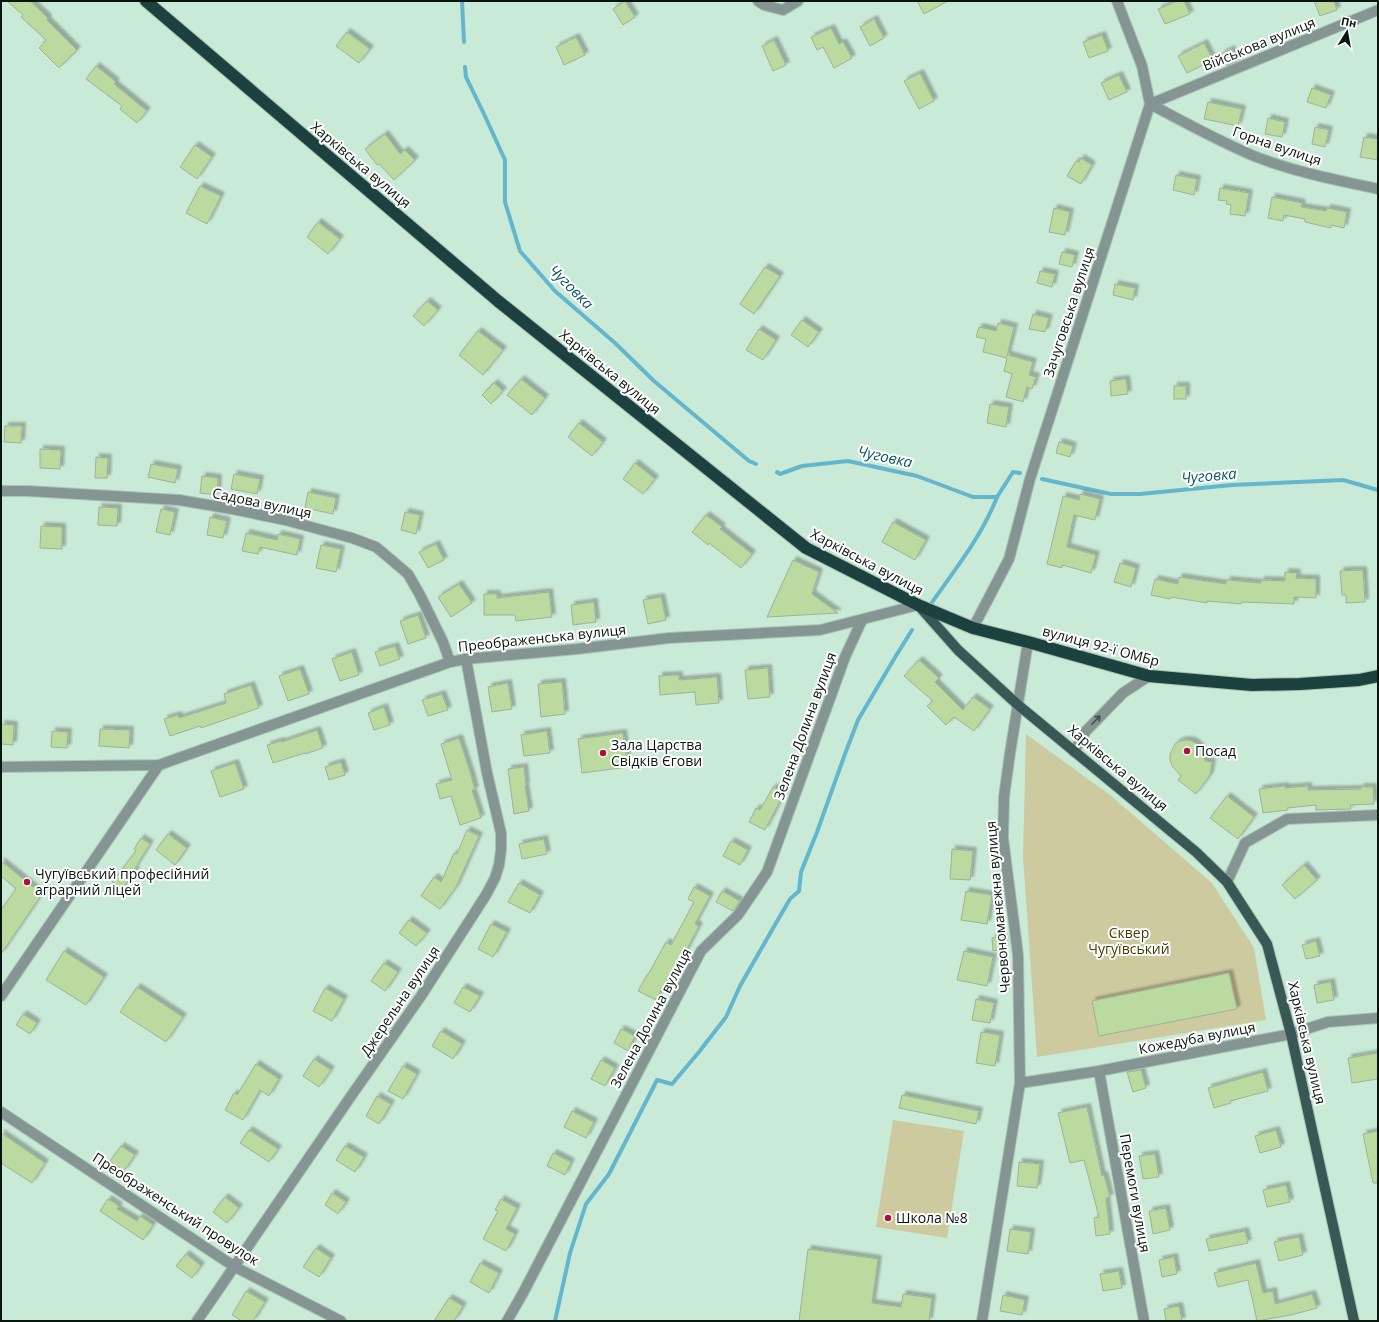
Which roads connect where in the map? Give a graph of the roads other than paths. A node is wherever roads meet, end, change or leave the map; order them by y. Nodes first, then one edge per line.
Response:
1 (146, 1) edge
2 (758, 1) edge
3 (798, 1) edge
4 (1117, 1) edge
5 (1378, 10) edge
6 (1150, 104) junction
7 (1378, 189) edge
8 (1, 491) edge
9 (918, 605) junction
10 (862, 620) junction
11 (973, 628) junction
12 (1028, 642) junction
13 (466, 659) junction
14 (450, 662) junction
15 (1150, 676) junction
16 (1378, 676) edge
17 (1017, 704) junction
18 (1074, 752) junction
19 (159, 765) junction
20 (1, 768) edge
21 (1378, 815) edge
22 (1227, 882) junction
23 (1, 996) edge
24 (1378, 1018) edge
25 (1291, 1034) junction
26 (1099, 1071) junction
27 (1020, 1083) junction
28 (1, 1112) edge
29 (235, 1267) junction
30 (197, 1321) edge
31 (341, 1321) edge
32 (507, 1321) edge
33 (982, 1321) edge
34 (1144, 1321) edge
35 (1354, 1321) edge

1 - 9 highway, Харківська вулиця
2 - 3 street
4 - 6 street, Зачуговська вулиця
5 - 6 street, Військова вулиця
6 - 7 street, Горна вулиця
6 - 11 street, Зачуговська вулиця
8 - 14 street, Садова вулиця
9 - 10 street, Преображенська вулиця
9 - 11 highway, вулиця 92-ї ОМБр
9 - 17 main road, Харківська вулиця
10 - 13 street, Преображенська вулиця
10 - 32 street, Зелена Долина вулиця
11 - 12 highway, вулиця 92-ї ОМБр
12 - 15 highway, вулиця 92-ї ОМБр
12 - 17 street, Червономанєжна вулиця
13 - 14 street, Преображенська вулиця
13 - 29 street, Джерельна вулиця
14 - 19 street, Преображенська вулиця
15 - 16 highway, вулиця 92-ї ОМБр
18 -> 15 street
17 - 18 main road, Харківська вулиця
17 - 27 street, Червономанєжна вулиця
18 - 22 main road, Харківська вулиця
19 - 20 street, Преображенська вулиця
19 - 23 street
21 - 22 street
22 - 25 main road, Харківська вулиця
24 - 25 street, Кожедуба вулиця
25 - 26 street, Кожедуба вулиця
25 - 35 main road, Харківська вулиця
26 - 27 street, Кожедуба вулиця
26 - 34 street, Перемоги вулиця
27 - 33 street, Червономанєжна вулиця
28 - 29 street, Преображенський провулок
29 - 30 street, Джерельна вулиця
29 - 31 street, Преображенський провулок

